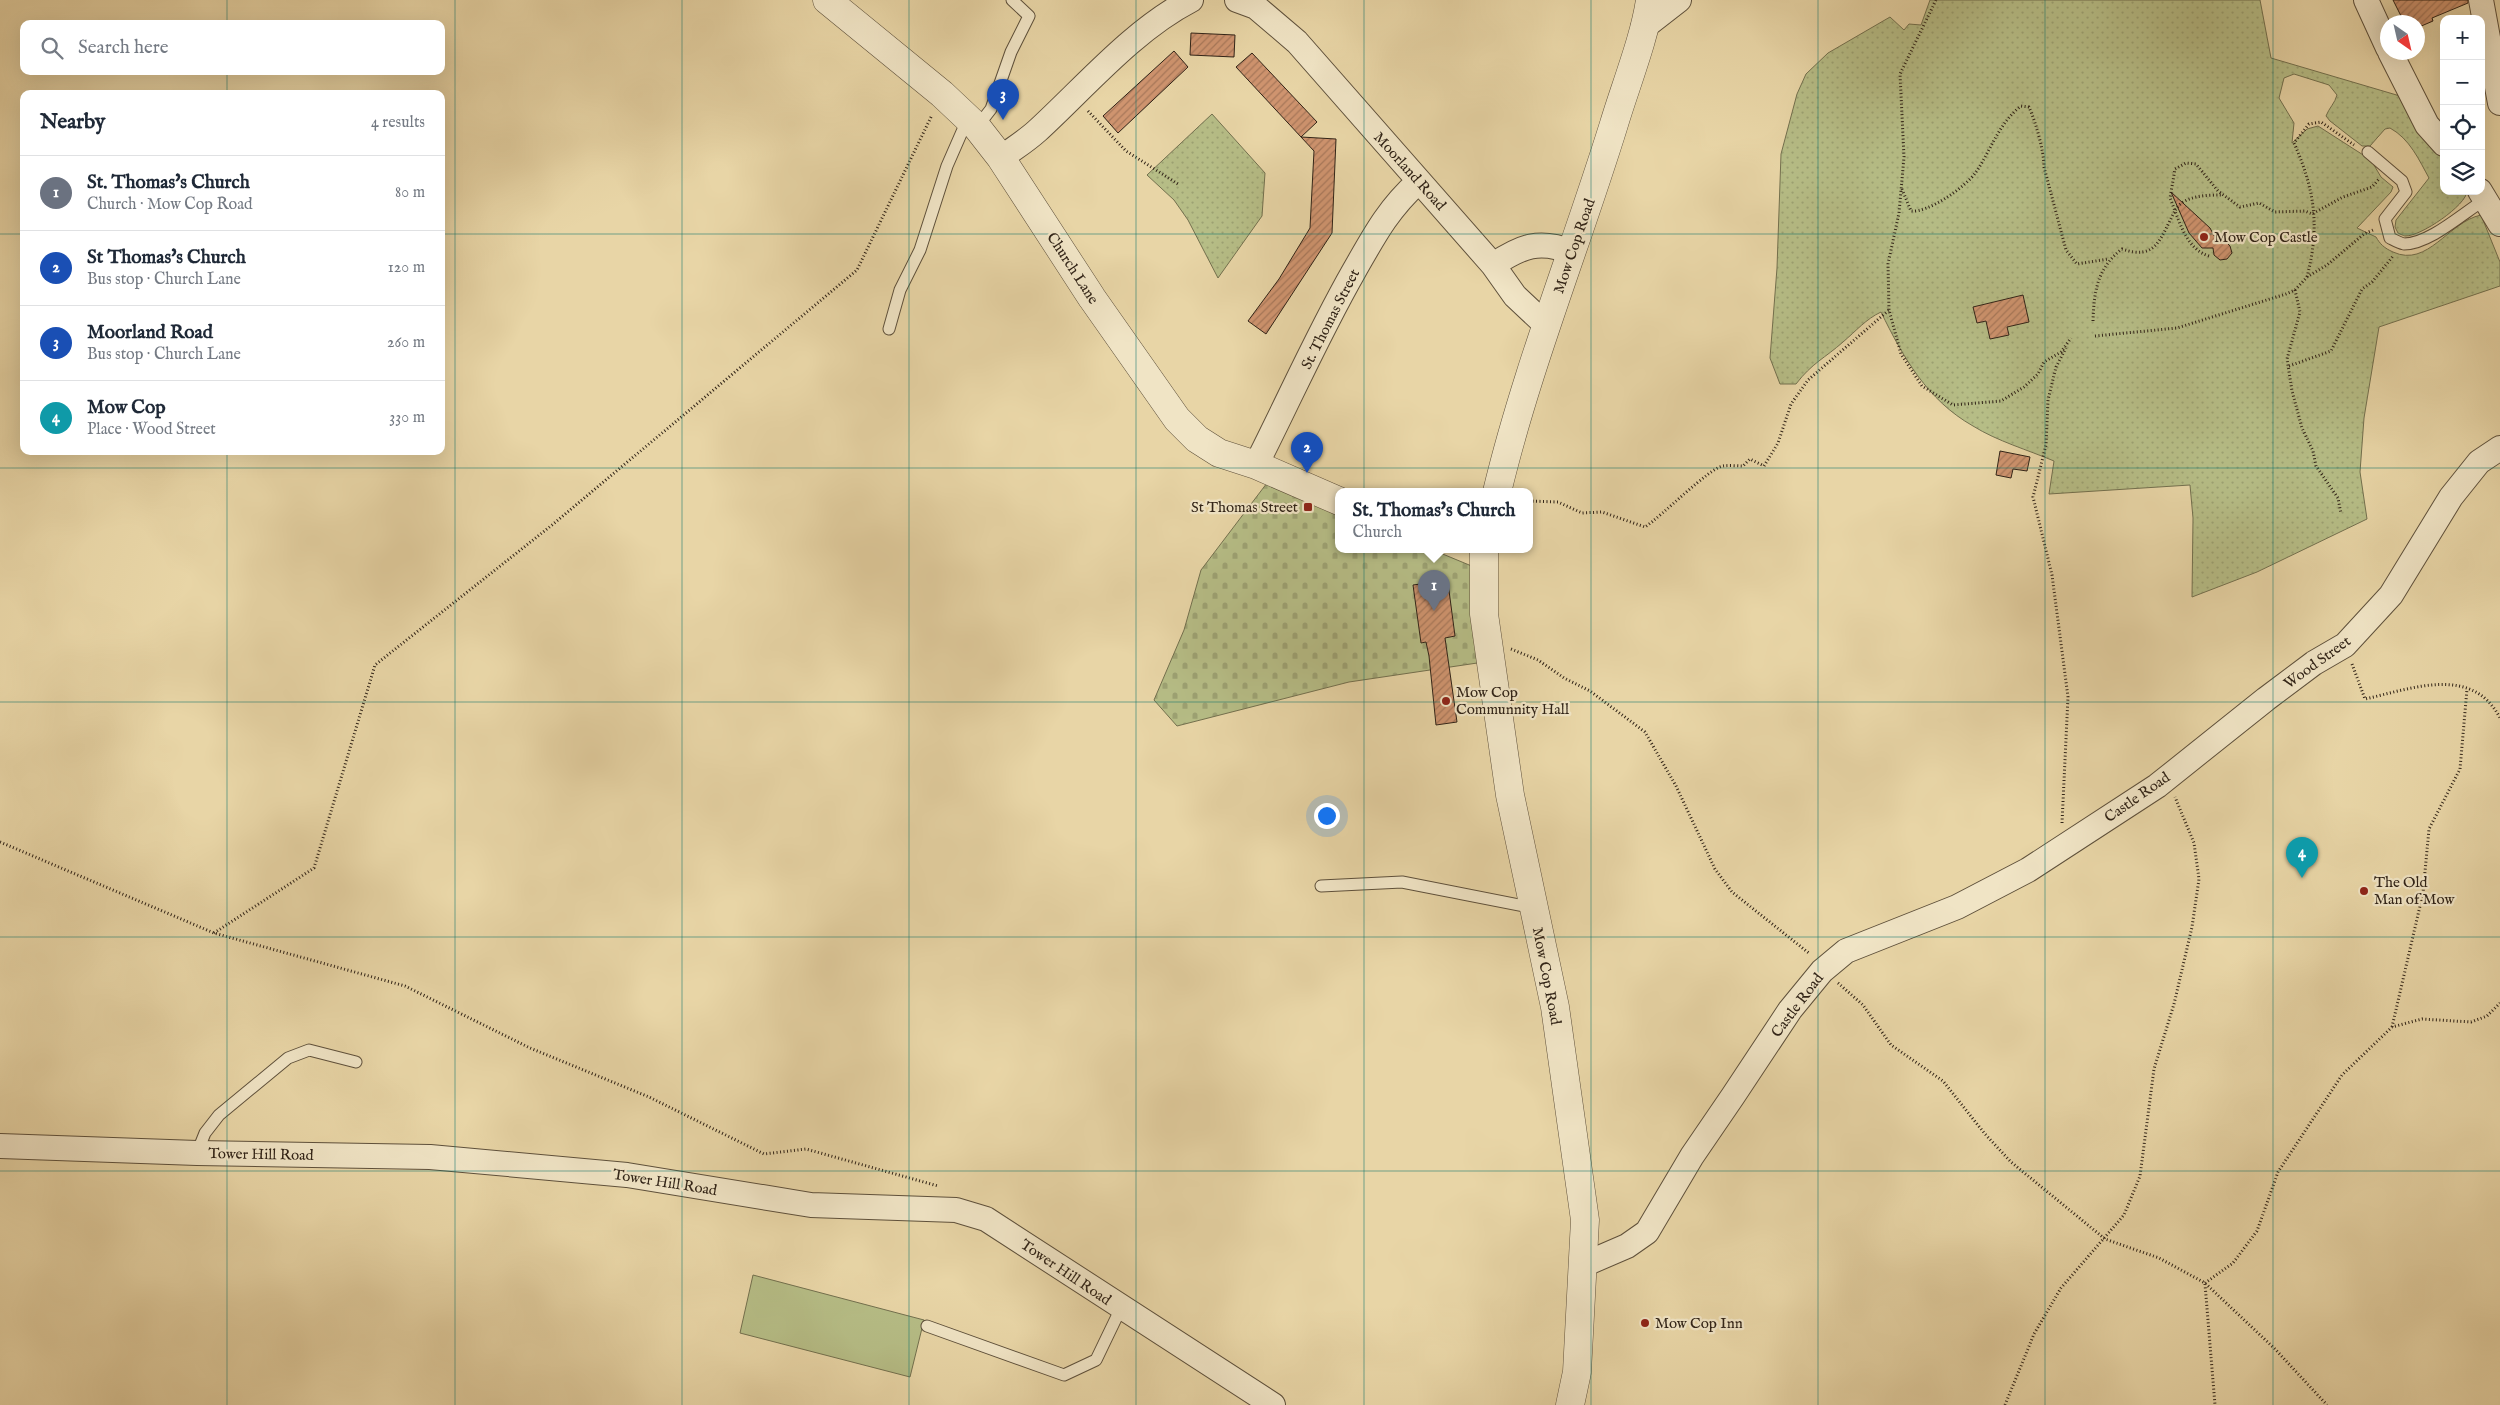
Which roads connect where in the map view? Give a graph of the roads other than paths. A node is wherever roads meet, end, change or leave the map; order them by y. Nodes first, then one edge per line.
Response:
1 (827, 0) edge
2 (1012, 0) edge
3 (1190, 0) edge
4 (1237, 0) edge
5 (1650, 0) edge
6 (1679, 0) edge
7 (2366, 0) edge
8 (2481, 0) edge
9 (1643, 28) junction
10 (2380, 31) edge
11 (2394, 60) edge
12 (2500, 103) edge
13 (972, 123) junction
14 (2440, 140) edge
15 (2368, 152) road end
16 (1001, 158) junction
17 (1418, 182) junction
18 (2483, 195) edge
19 (2500, 224) edge
20 (1572, 252) junction
21 (1493, 265) junction
22 (1547, 326) junction
23 (889, 328) dead end
24 (2500, 448) edge
25 (1256, 465) junction
26 (1498, 488) edge
27 (1335, 498) edge
28 (1484, 553) edge
29 (2185, 762) joint
30 (1321, 886) dead end
31 (1534, 908) junction
32 (356, 1062) dead end
33 (0, 1146) edge
34 (197, 1153) junction
35 (1584, 1265) junction
36 (1120, 1308) junction
37 (927, 1326) dead end
38 (1273, 1405) edge
39 (1570, 1405) edge

1 - 13 street, Church Lane
2 - 13 lane
3 - 16 street
4 - 17 street, Moorland Road
5 - 9 street, Mow Cop Road
6 - 9 street
7 - 10 street
8 - 12 street
9 - 20 street, Mow Cop Road
11 - 14 street
13 - 16 street, Church Lane
13 - 23 lane
15 - 18 lane
16 - 25 street, Church Lane
17 - 21 street, Moorland Road
17 - 25 street, St. Thomas Street
18 - 19 street
20 - 21 street
20 - 22 street, Mow Cop Road
21 - 22 street, Moorland Road
22 - 26 street, Mow Cop Road
24 - 29 street, Wood Street
25 - 27 street, Church Lane
28 - 31 street, Mow Cop Road
29 - 35 street, Castle Road
30 - 31 lane
31 - 35 street, Mow Cop Road
32 - 34 lane
33 - 34 street, Tower Hill Road
34 - 36 street, Tower Hill Road
35 - 39 street, Mow Cop Road
36 - 37 lane
36 - 38 street, Tower Hill Road

